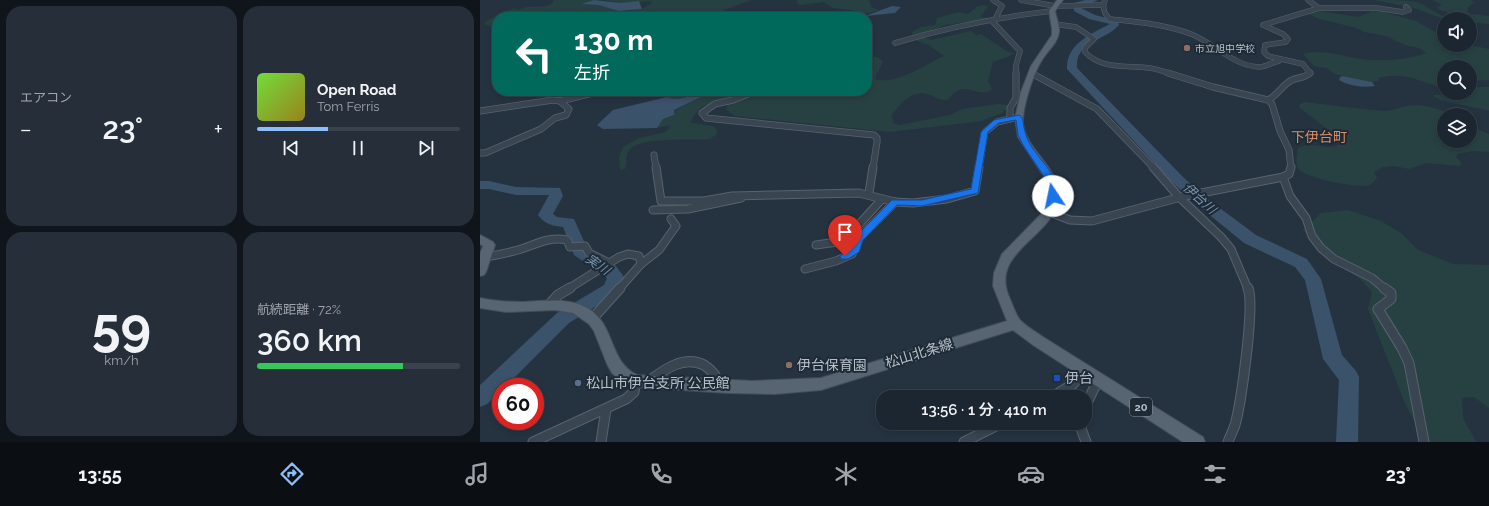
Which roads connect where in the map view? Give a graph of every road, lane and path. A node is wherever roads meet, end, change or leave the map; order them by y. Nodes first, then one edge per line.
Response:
1 (993, 0) edge
2 (1021, 0) edge
3 (1105, 0) edge
4 (1308, 0) edge
5 (1103, 5) junction
6 (1056, 6) edge
7 (1406, 7) dead end
8 (1319, 8) junction
9 (993, 21) junction
10 (1054, 24) junction
11 (895, 43) dead end
12 (1305, 66) junction
13 (1033, 74) junction
14 (580, 96) edge
15 (740, 96) edge
16 (1268, 100) junction
17 (560, 101) junction
18 (480, 111) edge
19 (1015, 118) junction
20 (480, 153) edge
21 (654, 155) dead end
22 (1283, 178) junction
23 (869, 193) junction
24 (750, 196) junction
25 (1179, 197) junction
26 (882, 199) junction
27 (895, 202) junction
28 (653, 210) dead end
29 (1049, 212) junction
30 (670, 219) dead end
31 (480, 239) edge
32 (816, 245) dead end
33 (608, 264) junction
34 (641, 264) junction
35 (483, 265) edge
36 (805, 269) dead end
37 (480, 303) edge
38 (550, 304) junction
39 (593, 318) junction
40 (1015, 324) junction
41 (1085, 371) junction
42 (1098, 380) junction
43 (643, 381) junction
44 (719, 385) junction
45 (1063, 390) edge
46 (1092, 392) edge
47 (606, 409) junction
48 (988, 430) edge
49 (1082, 430) edge
50 (967, 441) edge
51 (533, 442) edge
52 (601, 442) edge
53 (1086, 442) edge
54 (1197, 442) edge
55 (1228, 442) edge
56 (1424, 442) edge

1 - 9 street
2 - 6 street
3 - 5 street
4 - 8 street
5 - 6 street
5 - 12 street
6 - 9 street
6 - 10 main road
7 - 8 street
8 - 12 street
9 - 11 street
9 - 19 street
10 - 13 main road
10 - 16 street
12 - 16 street
13 - 19 main road
13 - 25 street
14 - 17 street
15 - 23 street
16 - 22 street
17 - 18 street
17 - 20 street
19 - 27 street
19 - 29 main road
21 - 24 street
22 - 25 street
22 - 56 street
23 - 24 street
23 - 26 street
24 - 28 street
25 - 29 street
25 - 55 street
26 - 27 street
26 - 32 street
27 - 36 street
29 - 40 main road
30 - 34 street
31 - 35 main road
33 - 34 street
33 - 35 street
33 - 38 street
34 - 39 street
37 - 38 main road
38 - 39 main road
39 - 43 main road, 松山北条線
40 - 41 main road, 20
40 - 44 main road, 松山北条線
41 - 42 main road, 20
41 - 45 street
42 - 46 street
42 - 54 main road, 20
43 - 44 main road, 松山北条線
43 - 44 street
43 - 47 street
47 - 51 street
47 - 52 street
48 - 50 street
49 - 53 street

